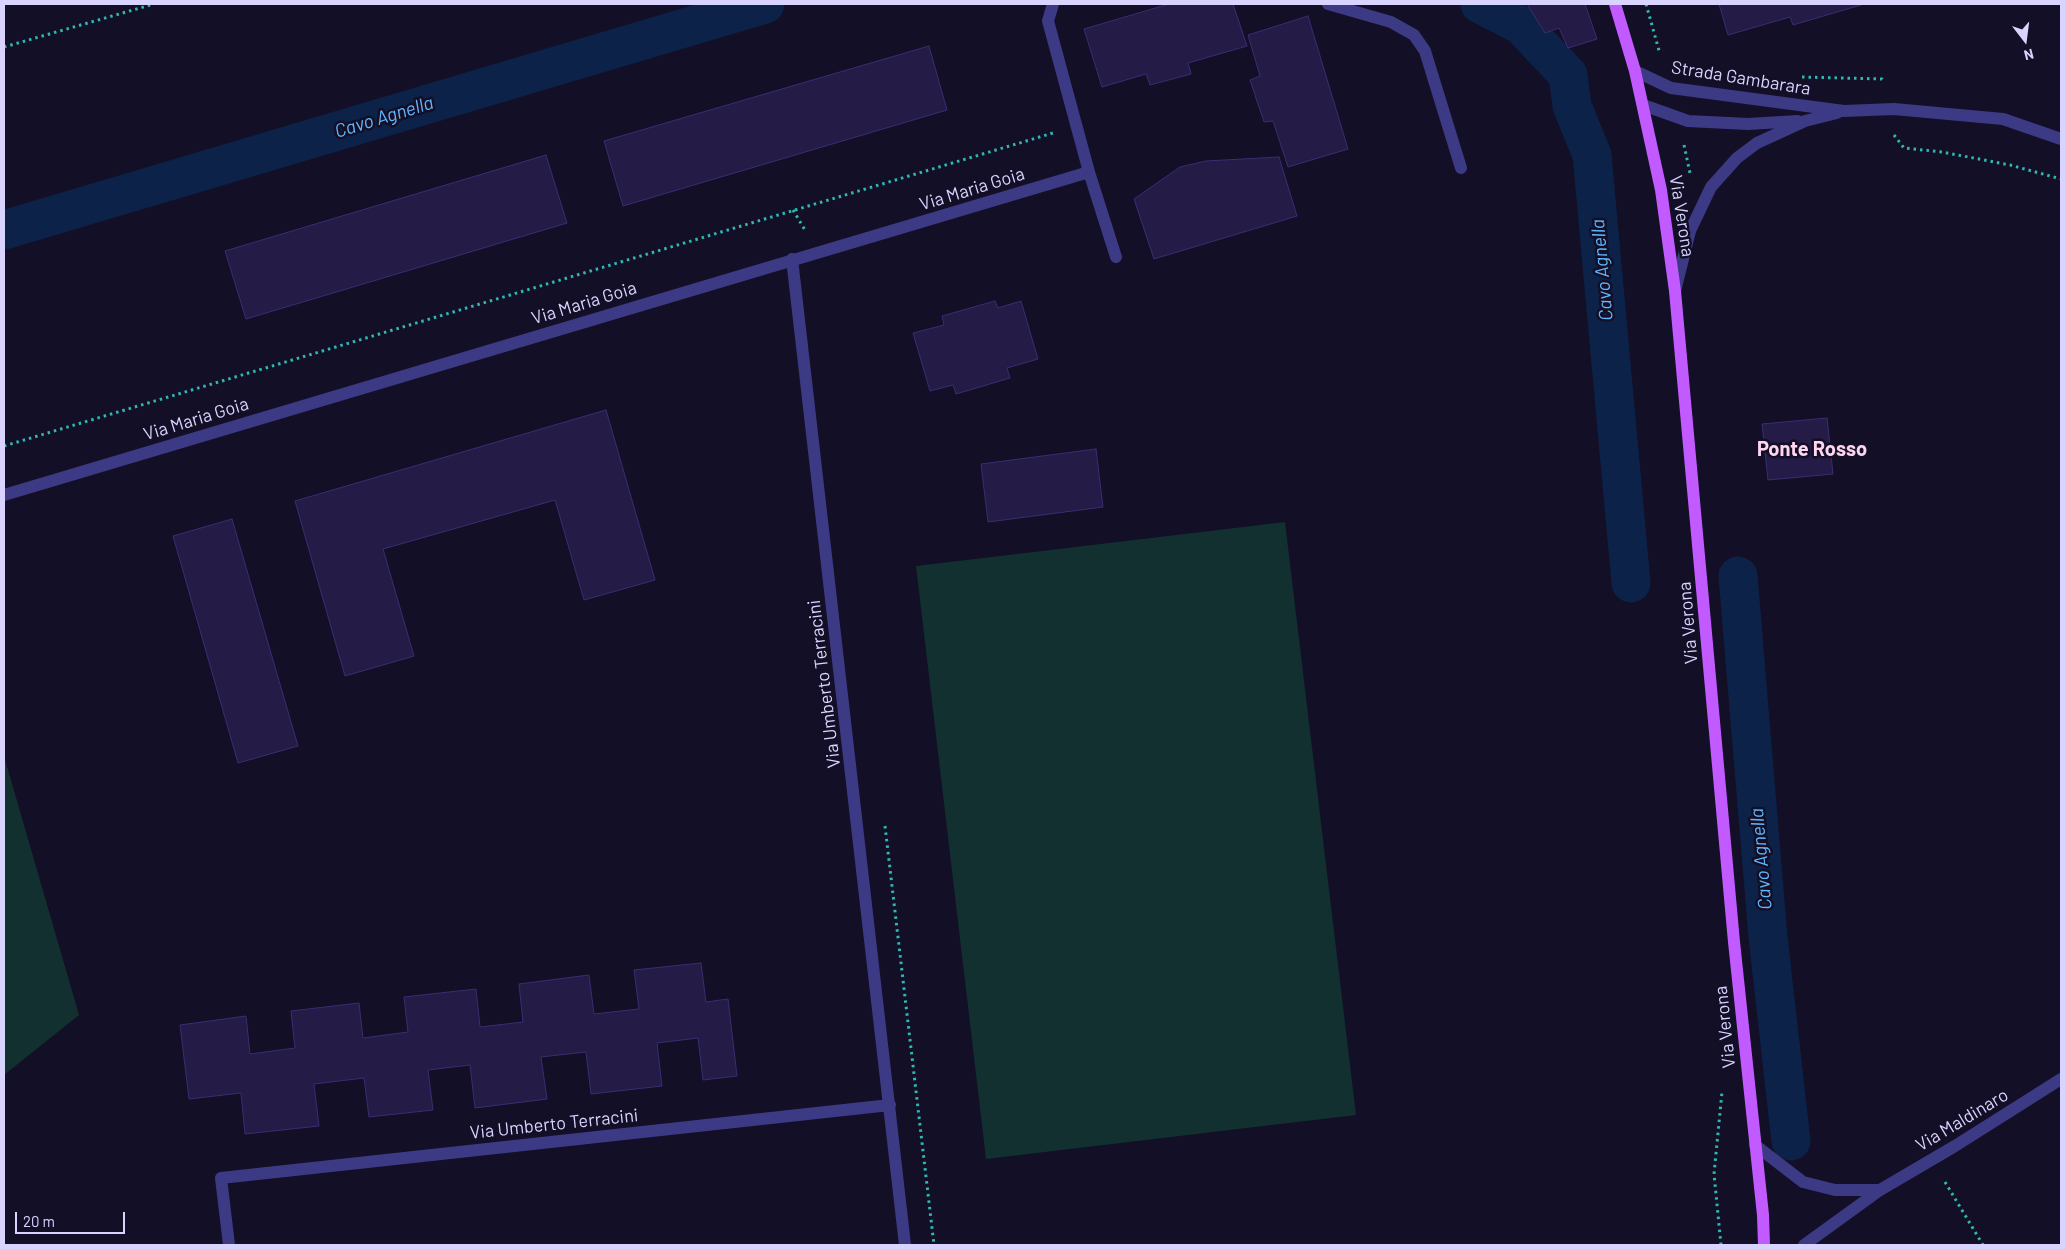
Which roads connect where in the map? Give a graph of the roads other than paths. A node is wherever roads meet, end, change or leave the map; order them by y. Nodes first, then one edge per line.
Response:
1 (1053, 4) edge
2 (1328, 4) edge
3 (1615, 4) edge
4 (1635, 71) junction
5 (1643, 105) junction
6 (1844, 111) junction
7 (1805, 121) junction
8 (2061, 139) edge
9 (1461, 168) dead end
10 (1089, 172) junction
11 (1116, 257) dead end
12 (792, 259) junction
13 (1675, 291) junction
14 (4, 495) edge
15 (2061, 1080) edge
16 (890, 1105) junction
17 (1755, 1145) junction
18 (1880, 1190) junction
19 (229, 1245) edge
20 (905, 1245) edge
21 (1764, 1245) edge
22 (1804, 1245) edge

1 - 10 street
2 - 9 street
3 - 4 main road, Via Verona
4 - 5 main road, Via Verona
4 - 6 street, Strada Gambarara
5 - 7 street, Strada Gambarara
5 - 13 main road, Via Verona
6 - 7 street, Strada Gambarara
6 - 8 street, Strada Gambarara
7 - 13 street, Strada Gambarara
10 - 11 street
10 - 12 street, Via Maria Goia
12 - 14 street, Via Maria Goia
12 - 16 street, Via Umberto Terracini
13 - 17 main road, Via Verona
15 - 18 street, Via Maldinaro
16 - 19 street, Via Umberto Terracini
16 - 20 street, Via Umberto Terracini
17 - 18 street
17 - 21 main road, Via Verona
18 - 22 street, Via Maldinaro

